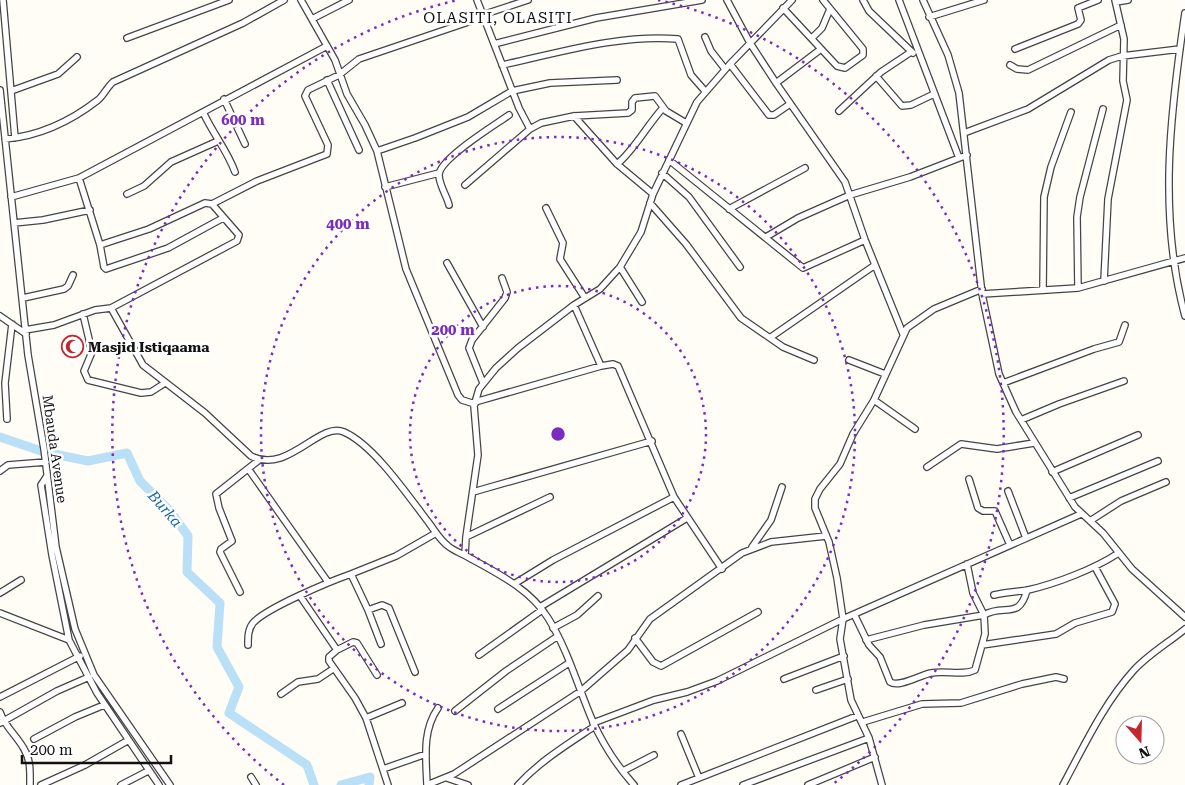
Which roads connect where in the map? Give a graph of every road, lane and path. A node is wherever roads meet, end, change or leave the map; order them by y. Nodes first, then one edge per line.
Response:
1 (3, 0) edge
2 (229, 0) edge
3 (284, 0) edge
4 (301, 0) edge
5 (349, 0) edge
6 (477, 0) edge
7 (528, 0) edge
8 (702, 0) edge
9 (727, 0) edge
10 (792, 0) edge
11 (822, 0) edge
12 (862, 0) edge
13 (899, 0) edge
14 (923, 0) edge
15 (984, 0) edge
16 (1098, 0) edge
17 (1128, 0) edge
18 (1115, 1) edge
19 (783, 8) junction
20 (830, 9) junction
21 (1185, 13) edge
22 (483, 16) junction
23 (929, 17) junction
24 (312, 19) junction
25 (1121, 25) junction
26 (705, 37) dead end
27 (127, 38) dead end
28 (812, 38) junction
29 (750, 43) junction
30 (494, 44) junction
31 (327, 46) junction
32 (821, 49) junction
33 (1015, 49) dead end
34 (1180, 49) junction
35 (911, 52) junction
36 (77, 56) dead end
37 (1122, 56) junction
38 (1182, 57) edge
39 (921, 60) junction
40 (730, 64) junction
41 (502, 65) junction
42 (1010, 66) dead end
43 (725, 69) junction
44 (340, 76) junction
45 (876, 76) junction
46 (327, 80) junction
47 (617, 80) dead end
48 (776, 83) junction
49 (0, 90) edge
50 (12, 91) junction
51 (512, 91) junction
52 (704, 92) junction
53 (934, 94) junction
54 (224, 99) junction
55 (790, 104) junction
56 (663, 108) junction
57 (1103, 109) dead end
58 (839, 111) dead end
59 (203, 112) junction
60 (1071, 112) dead end
61 (509, 115) dead end
62 (574, 116) junction
63 (686, 123) junction
64 (530, 129) junction
65 (964, 133) junction
66 (15, 138) junction
67 (5, 139) junction
68 (218, 141) junction
69 (245, 144) dead end
70 (359, 150) dead end
71 (377, 151) junction
72 (967, 155) junction
73 (959, 158) junction
74 (669, 160) junction
75 (617, 164) junction
76 (805, 168) dead end
77 (235, 172) dead end
78 (439, 173) junction
79 (662, 173) junction
80 (79, 178) junction
81 (465, 184) dead end
82 (385, 187) junction
83 (127, 194) dead end
84 (653, 194) junction
85 (850, 195) junction
86 (11, 197) junction
87 (650, 203) junction
88 (212, 204) junction
89 (449, 205) dead end
90 (546, 208) dead end
91 (729, 209) junction
92 (90, 210) junction
93 (223, 218) junction
94 (14, 223) junction
95 (766, 237) junction
96 (864, 240) junction
97 (100, 246) junction
98 (1185, 258) edge
99 (1174, 260) junction
100 (447, 263) dead end
101 (874, 265) junction
102 (740, 266) dead end
103 (620, 267) junction
104 (73, 275) dead end
105 (502, 278) dead end
106 (1104, 281) junction
107 (1078, 288) junction
108 (1043, 290) junction
109 (982, 291) junction
110 (23, 298) junction
111 (584, 298) junction
112 (642, 302) dead end
113 (574, 305) junction
114 (111, 308) junction
115 (83, 314) junction
116 (0, 316) edge
117 (1185, 316) edge
118 (12, 324) junction
119 (1125, 325) dead end
120 (483, 327) junction
121 (26, 332) junction
122 (903, 334) junction
123 (771, 337) junction
124 (814, 360) dead end
125 (849, 360) dead end
126 (601, 366) junction
127 (885, 374) junction
128 (1124, 381) dead end
129 (166, 383) junction
130 (483, 383) junction
131 (1003, 383) junction
132 (2, 389) edge
133 (874, 400) junction
134 (475, 403) junction
135 (6, 419) dead end
136 (1021, 420) junction
137 (915, 429) dead end
138 (1138, 435) dead end
139 (652, 441) junction
140 (1034, 443) junction
141 (259, 460) junction
142 (46, 462) junction
143 (1158, 462) dead end
144 (927, 467) dead end
145 (249, 470) junction
146 (0, 471) edge
147 (1052, 472) junction
148 (47, 476) junction
149 (969, 479) dead end
150 (1166, 482) dead end
151 (782, 487) dead end
152 (1008, 491) dead end
153 (473, 492) junction
154 (550, 497) dead end
155 (674, 497) junction
156 (1068, 498) junction
157 (1081, 514) junction
158 (686, 518) junction
159 (1090, 521) junction
160 (436, 533) junction
161 (826, 536) junction
162 (466, 537) junction
163 (1026, 538) junction
164 (1010, 545) junction
165 (750, 549) junction
166 (1117, 554) junction
167 (465, 555) junction
168 (967, 564) junction
169 (1095, 568) junction
170 (722, 569) junction
171 (351, 574) junction
172 (21, 580) dead end
173 (328, 582) junction
174 (514, 584) junction
175 (1027, 590) junction
176 (240, 592) dead end
177 (0, 593) edge
178 (994, 595) dead end
179 (300, 596) junction
180 (598, 596) dead end
181 (541, 608) junction
182 (368, 610) junction
183 (758, 612) dead end
184 (0, 613) edge
185 (854, 614) junction
186 (984, 615) junction
187 (1185, 617) edge
188 (843, 619) junction
189 (553, 628) junction
190 (1185, 629) edge
191 (558, 636) junction
192 (635, 638) junction
193 (69, 640) junction
194 (866, 640) junction
195 (381, 644) dead end
196 (248, 645) dead end
197 (982, 645) junction
198 (336, 650) junction
199 (84, 654) junction
200 (479, 655) dead end
201 (844, 656) junction
202 (78, 658) junction
203 (569, 663) junction
204 (333, 669) junction
205 (415, 672) dead end
206 (377, 674) dead end
207 (88, 678) junction
208 (848, 679) junction
209 (1064, 679) dead end
210 (784, 680) dead end
211 (580, 690) junction
212 (816, 690) dead end
213 (281, 694) dead end
214 (0, 697) edge
215 (402, 703) dead end
216 (104, 705) junction
217 (438, 708) dead end
218 (498, 709) dead end
219 (0, 712) edge
220 (455, 712) dead end
221 (858, 716) junction
222 (366, 718) junction
223 (2, 722) edge
224 (863, 722) junction
225 (594, 724) junction
226 (681, 734) dead end
227 (869, 738) junction
228 (34, 740) dead end
229 (127, 741) junction
230 (426, 754) junction
231 (654, 755) dead end
232 (874, 757) junction
233 (383, 769) junction
234 (623, 770) junction
235 (148, 771) junction
236 (251, 777) dead end
237 (447, 778) junction
238 (699, 778) junction
239 (880, 784) edge
240 (30, 785) edge
241 (41, 785) edge
242 (122, 785) edge
243 (159, 785) edge
244 (170, 785) edge
245 (256, 785) edge
246 (388, 785) edge
247 (468, 785) edge
248 (518, 785) edge
249 (634, 785) edge
250 (680, 785) edge
251 (743, 785) edge
252 (808, 785) edge
253 (1063, 785) edge

1 - 50 street
2 - 27 street
3 - 66 street
4 - 24 street
5 - 24 street
6 - 22 street
7 - 22 street
8 - 30 street
9 - 29 street
10 - 19 street
11 - 20 street
12 - 35 street
13 - 39 street
14 - 23 street
15 - 23 street
16 - 33 street
17 - 18 street
18 - 25 street
19 - 28 street
19 - 29 street
20 - 28 street
20 - 32 street
21 - 34 street
22 - 30 street
22 - 44 street
23 - 65 street
24 - 31 street
25 - 37 street
25 - 42 street
26 - 43 street
28 - 32 street
29 - 40 street
29 - 48 street
30 - 41 street
31 - 44 street
31 - 54 street
32 - 48 street
34 - 37 street
34 - 38 street
35 - 39 street
35 - 45 street
36 - 50 street
37 - 65 street
37 - 106 street
38 - 99 street
39 - 53 street
40 - 43 street
40 - 55 street
41 - 51 street
41 - 52 street
43 - 52 street
44 - 46 street
44 - 71 street
45 - 53 street
45 - 58 street
46 - 70 street
46 - 88 street
47 - 51 street
48 - 55 street
49 - 67 street, Mbauda Avenue
50 - 66 street
51 - 64 street
51 - 71 street
52 - 63 street
53 - 73 street
54 - 59 street
54 - 69 street
55 - 85 street
56 - 62 street
56 - 63 street
56 - 75 street
57 - 107 street
59 - 68 street
59 - 80 street
60 - 108 street
61 - 78 street
62 - 64 street
62 - 75 street
63 - 74 street
64 - 81 street
65 - 72 street
66 - 67 street
67 - 86 street, Mbauda Avenue
68 - 77 street
68 - 83 street
71 - 82 street
72 - 73 street
72 - 109 street
73 - 85 street
74 - 79 street
74 - 91 street
75 - 84 street
76 - 91 street
78 - 82 street
78 - 89 street
79 - 84 street
79 - 102 street
80 - 86 street
80 - 92 street
82 - 134 street
84 - 87 street
85 - 95 street
85 - 96 street
86 - 94 street, Mbauda Avenue
87 - 103 street
87 - 123 street
88 - 93 street
88 - 97 street
90 - 111 street
91 - 95 street
92 - 94 street
92 - 97 street
93 - 97 street
93 - 114 street
94 - 110 street, Mbauda Avenue
95 - 96 street
96 - 101 street
98 - 99 street
99 - 106 street
99 - 117 street
100 - 120 street
101 - 122 street
101 - 123 street
103 - 111 street
103 - 112 street
104 - 110 street
105 - 120 street
106 - 107 street
107 - 108 street
108 - 109 street
109 - 122 street
109 - 131 street
110 - 121 street, Mbauda Avenue
111 - 113 street
113 - 126 street
113 - 130 street
114 - 115 street
114 - 129 street
115 - 121 street
115 - 129 street
116 - 118 street
118 - 121 street
118 - 132 street
119 - 131 street
120 - 130 street
121 - 142 street, Mbauda Avenue
122 - 127 street
123 - 124 street
125 - 127 street
126 - 134 street
126 - 139 street
127 - 133 street
128 - 136 street
129 - 141 street
130 - 134 street
131 - 136 street
132 - 135 street
133 - 137 street
133 - 161 street
134 - 153 street
136 - 140 street
138 - 147 street
139 - 153 street
139 - 155 street
140 - 144 street
140 - 147 street
141 - 145 street
141 - 160 street
142 - 146 street
142 - 148 street, Mbauda Avenue
143 - 156 street
145 - 173 street
145 - 176 street
147 - 156 street
148 - 193 street
148 - 199 street, Mbauda Avenue
149 - 164 street
150 - 159 street
151 - 165 street
152 - 163 street
153 - 162 street
154 - 162 street
155 - 158 street
155 - 174 street
156 - 157 street
157 - 159 street
157 - 163 street
158 - 170 street
158 - 181 street
159 - 166 street
160 - 167 street
160 - 171 street
161 - 165 street
161 - 188 street
162 - 167 street
163 - 164 street
164 - 168 street
165 - 170 street
166 - 169 street
166 - 187 street
167 - 174 street
168 - 185 street
168 - 186 street
169 - 175 street
169 - 197 street
170 - 192 street
171 - 173 street
171 - 182 street
172 - 177 street
173 - 179 street
174 - 181 street
175 - 178 street
175 - 186 street
179 - 196 street
179 - 198 street
180 - 189 street
181 - 189 street
181 - 200 street
182 - 195 street
182 - 205 street
183 - 192 street
184 - 193 street
185 - 188 street
185 - 194 street
186 - 194 street
186 - 197 street
188 - 201 street
188 - 225 street
189 - 191 street
190 - 253 street
191 - 203 street
191 - 220 street
192 - 211 street
193 - 202 street
194 - 197 street
198 - 204 street
198 - 206 street
199 - 202 street
199 - 244 street, Mbauda Avenue
201 - 208 street
201 - 210 street
202 - 207 street
202 - 214 street
203 - 211 street
203 - 218 street
204 - 213 street
204 - 222 street
207 - 216 street
207 - 223 street
208 - 212 street
208 - 221 street
209 - 224 street
211 - 225 street
211 - 237 street
215 - 222 street
216 - 228 street
216 - 229 street
217 - 230 street
219 - 223 street
221 - 224 street
221 - 238 street
222 - 233 street
223 - 240 street
224 - 227 street
225 - 234 street
225 - 248 street
226 - 238 street
227 - 232 street
227 - 251 street
229 - 235 street
229 - 241 street
230 - 233 street
230 - 237 street
231 - 234 street
232 - 239 street
232 - 252 street
233 - 246 street
234 - 249 street
235 - 242 street
235 - 243 street
236 - 245 street
237 - 247 street
238 - 250 street

